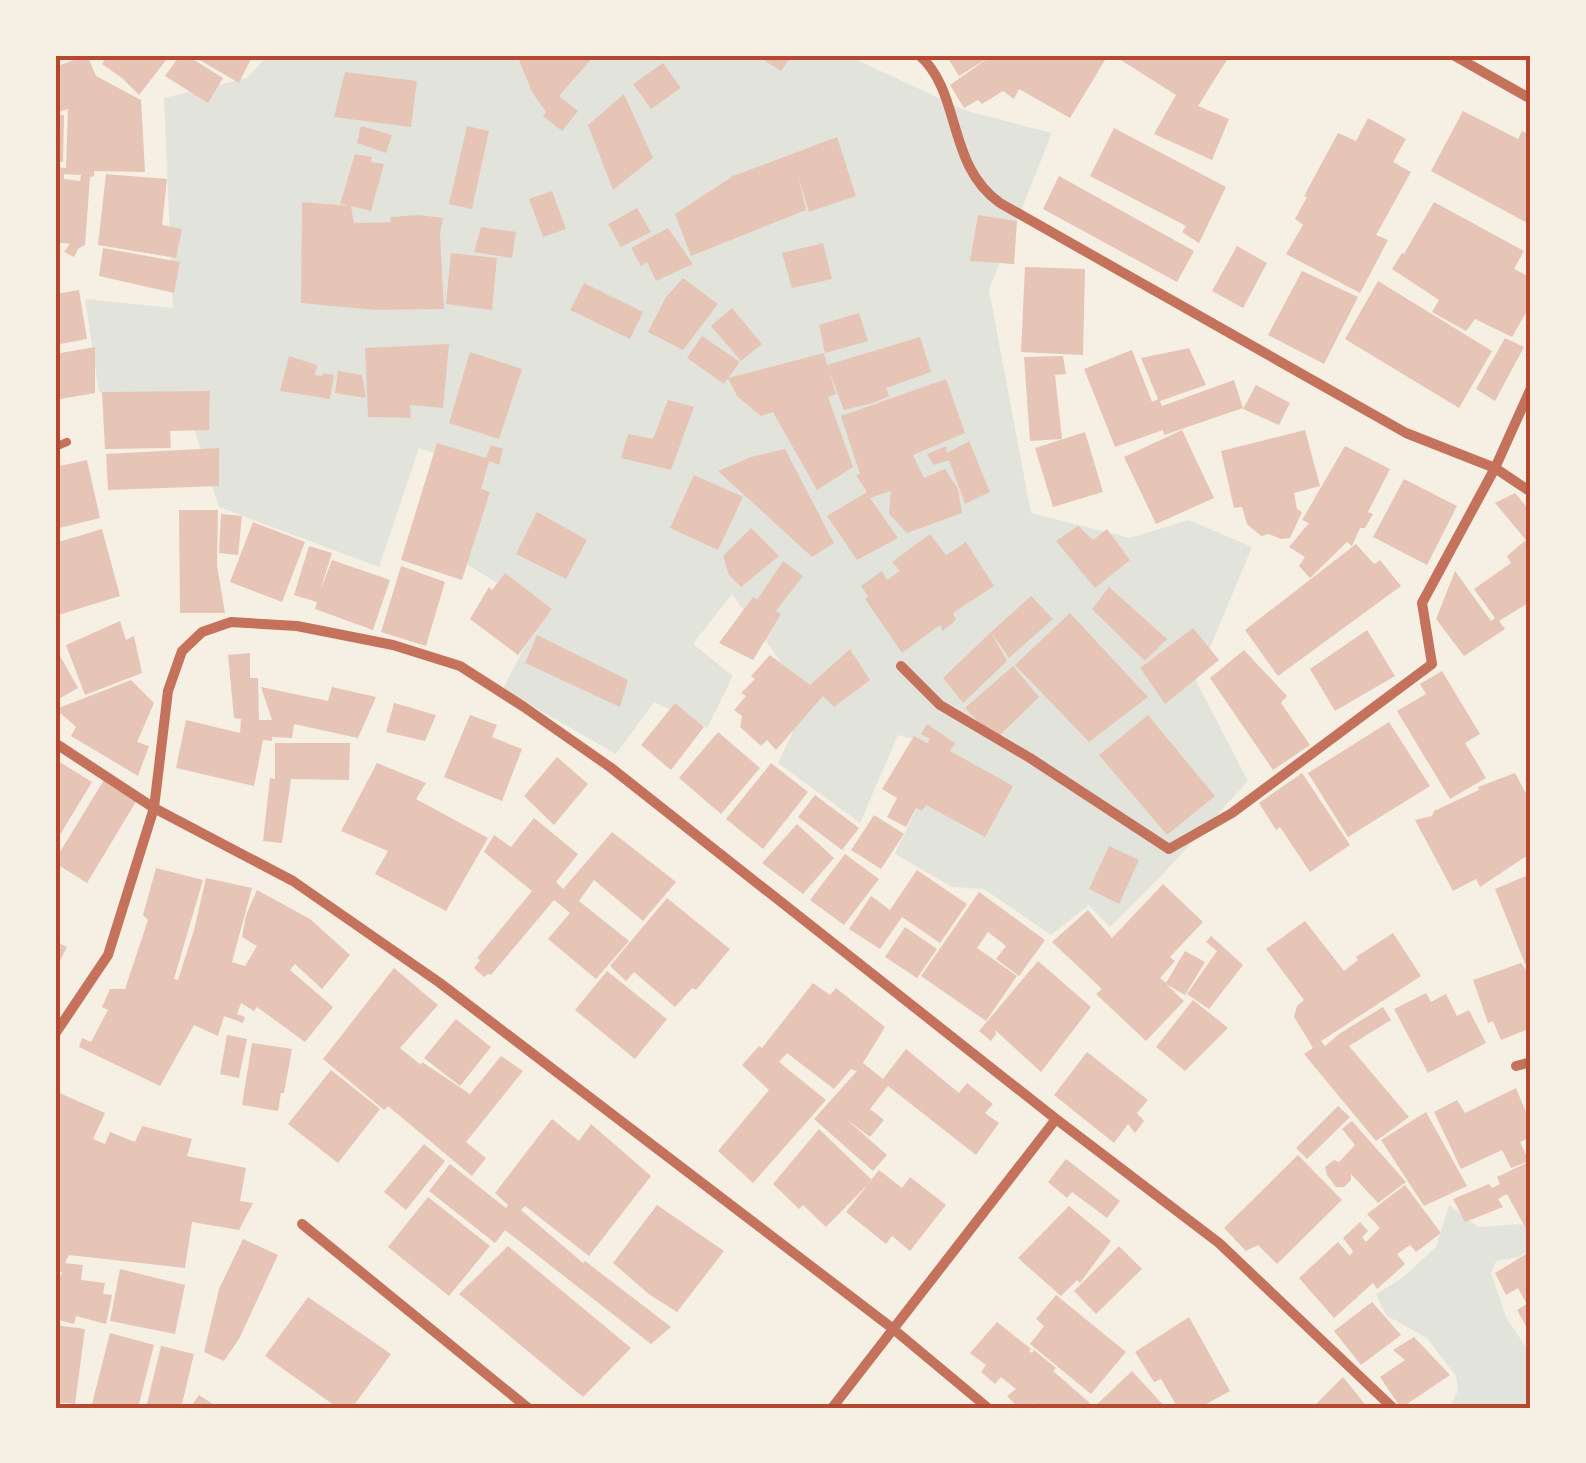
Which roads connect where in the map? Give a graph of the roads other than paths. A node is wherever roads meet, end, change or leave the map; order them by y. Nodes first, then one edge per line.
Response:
1 (918, 55) edge
2 (1453, 55) edge
3 (1531, 99) edge
4 (1531, 388) edge
5 (67, 442) dead end
6 (55, 447) edge
7 (1494, 468) junction
8 (1531, 492) edge
9 (902, 666) dead end
10 (55, 743) edge
11 (154, 808) junction
12 (55, 1034) edge
13 (1531, 1062) edge
14 (1516, 1066) dead end
15 (1056, 1119) junction
16 (302, 1224) dead end
17 (892, 1328) junction
18 (528, 1408) edge
19 (832, 1408) edge
20 (988, 1408) edge
21 (1392, 1408) edge

1 - 7 street
2 - 3 street
4 - 7 street
5 - 6 lane
7 - 8 street
7 - 9 street
10 - 11 street
11 - 12 street
11 - 15 street
11 - 17 street
13 - 14 street
15 - 17 street
15 - 21 street
16 - 18 street
17 - 19 street
17 - 20 street

